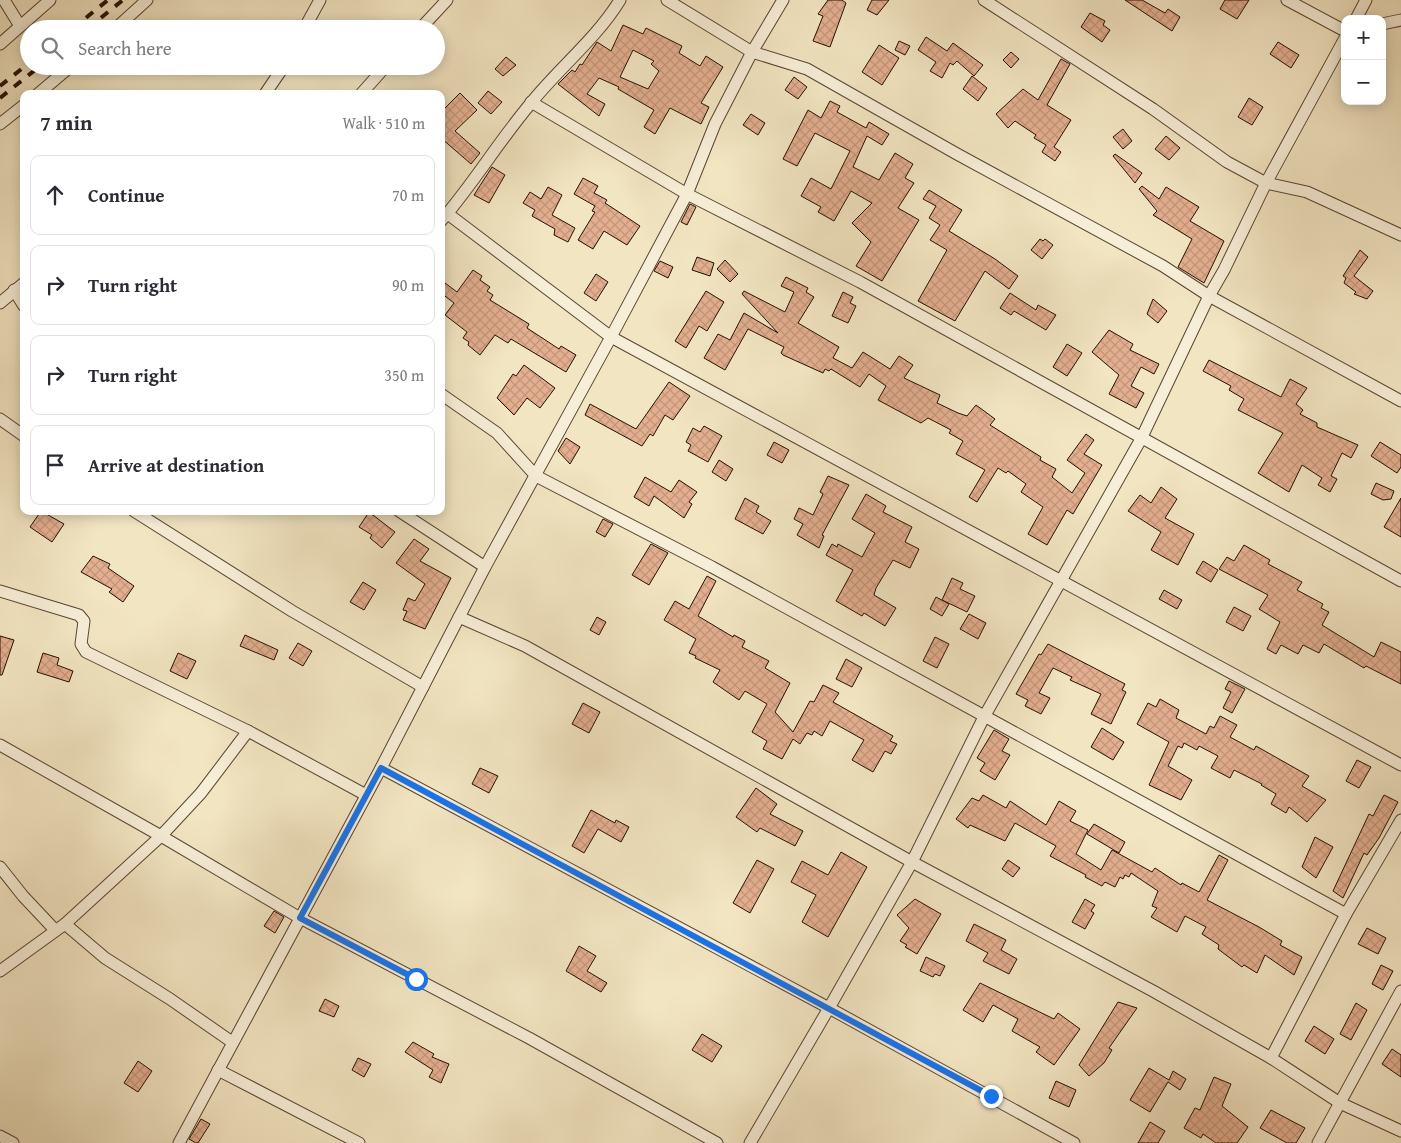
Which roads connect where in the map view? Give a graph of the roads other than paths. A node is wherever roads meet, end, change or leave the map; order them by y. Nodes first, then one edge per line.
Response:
1 (4, 0) edge
2 (50, 0) edge
3 (147, 0) edge
4 (320, 0) edge
5 (447, 0) edge
6 (620, 0) edge
7 (668, 0) edge
8 (783, 0) edge
9 (984, 0) edge
10 (1287, 0) edge
11 (1366, 0) edge
12 (1358, 15) edge
13 (27, 20) edge
14 (124, 20) edge
15 (309, 20) edge
16 (428, 20) edge
17 (1401, 20) edge
18 (1386, 23) edge
19 (20, 26) joint
20 (1341, 30) edge
21 (0, 44) edge
22 (1341, 45) edge
23 (752, 52) junction
24 (60, 75) edge
25 (278, 75) edge
26 (378, 75) edge
27 (49, 84) junction
28 (42, 90) edge
29 (54, 90) edge
30 (268, 90) edge
31 (365, 90) edge
32 (531, 102) junction
33 (20, 109) edge
34 (0, 124) edge
35 (1266, 183) junction
36 (687, 194) junction
37 (445, 217) edge
38 (445, 219) edge
39 (1401, 235) edge
40 (20, 285) edge
41 (14, 290) junction
42 (1209, 296) junction
43 (20, 300) edge
44 (0, 302) edge
45 (611, 337) junction
46 (445, 397) edge
47 (1401, 401) edge
48 (0, 420) edge
49 (20, 433) edge
50 (1141, 439) junction
51 (536, 476) junction
52 (140, 515) edge
53 (405, 515) edge
54 (485, 567) junction
55 (1062, 580) junction
56 (1401, 581) edge
57 (0, 591) edge
58 (459, 617) junction
59 (423, 687) junction
60 (984, 717) junction
61 (248, 731) junction
62 (0, 745) edge
63 (1401, 765) edge
64 (381, 768) junction
65 (366, 795) junction
66 (1401, 820) edge
67 (161, 836) junction
68 (912, 862) junction
69 (0, 867) edge
70 (1346, 914) junction
71 (300, 918) junction
72 (60, 927) junction
73 (0, 971) edge
74 (1401, 991) edge
75 (830, 1008) junction
76 (232, 1042) junction
77 (1271, 1058) junction
78 (218, 1070) junction
79 (1340, 1103) junction
80 (1401, 1131) edge
81 (0, 1136) edge
82 (13, 1143) edge
83 (179, 1143) edge
84 (359, 1143) edge
85 (717, 1143) edge
86 (750, 1143) edge
87 (1074, 1143) edge
88 (1318, 1143) edge

1 - 19 street
2 - 13 street
3 - 14 street
4 - 15 street
5 - 16 street
6 - 32 street
7 - 23 street
8 - 23 street
9 - 35 street
10 - 20 street
11 - 12 street
17 - 18 street
19 - 21 street
22 - 35 street
23 - 36 street
23 - 42 street
24 - 27 street
25 - 30 street
26 - 31 street
27 - 28 street
27 - 29 street
32 - 36 street
32 - 37 street
33 - 34 street
35 - 39 street
35 - 42 street
36 - 45 street
36 - 50 street
38 - 45 street
40 - 41 street
41 - 43 street
41 - 44 street
42 - 47 street
42 - 50 street
45 - 51 street
45 - 55 street
46 - 51 street
48 - 49 street
50 - 55 street
50 - 56 street
51 - 54 street
51 - 60 street
52 - 59 street
53 - 54 street
54 - 58 street
55 - 60 street
55 - 63 street
57 - 61 street
58 - 59 street
58 - 68 street
59 - 64 street
60 - 68 street
60 - 70 street
61 - 65 street
61 - 67 street
62 - 67 street
64 - 65 street
64 - 75 street
65 - 71 street
66 - 70 street
67 - 71 street
67 - 72 street
68 - 75 street
68 - 77 street
69 - 72 street
70 - 77 street
71 - 76 street
71 - 85 street
72 - 73 street
72 - 76 street
74 - 79 street
75 - 86 street
75 - 87 street
76 - 78 street
77 - 79 street
78 - 83 street
78 - 84 street
79 - 80 street
79 - 88 street
81 - 82 street

